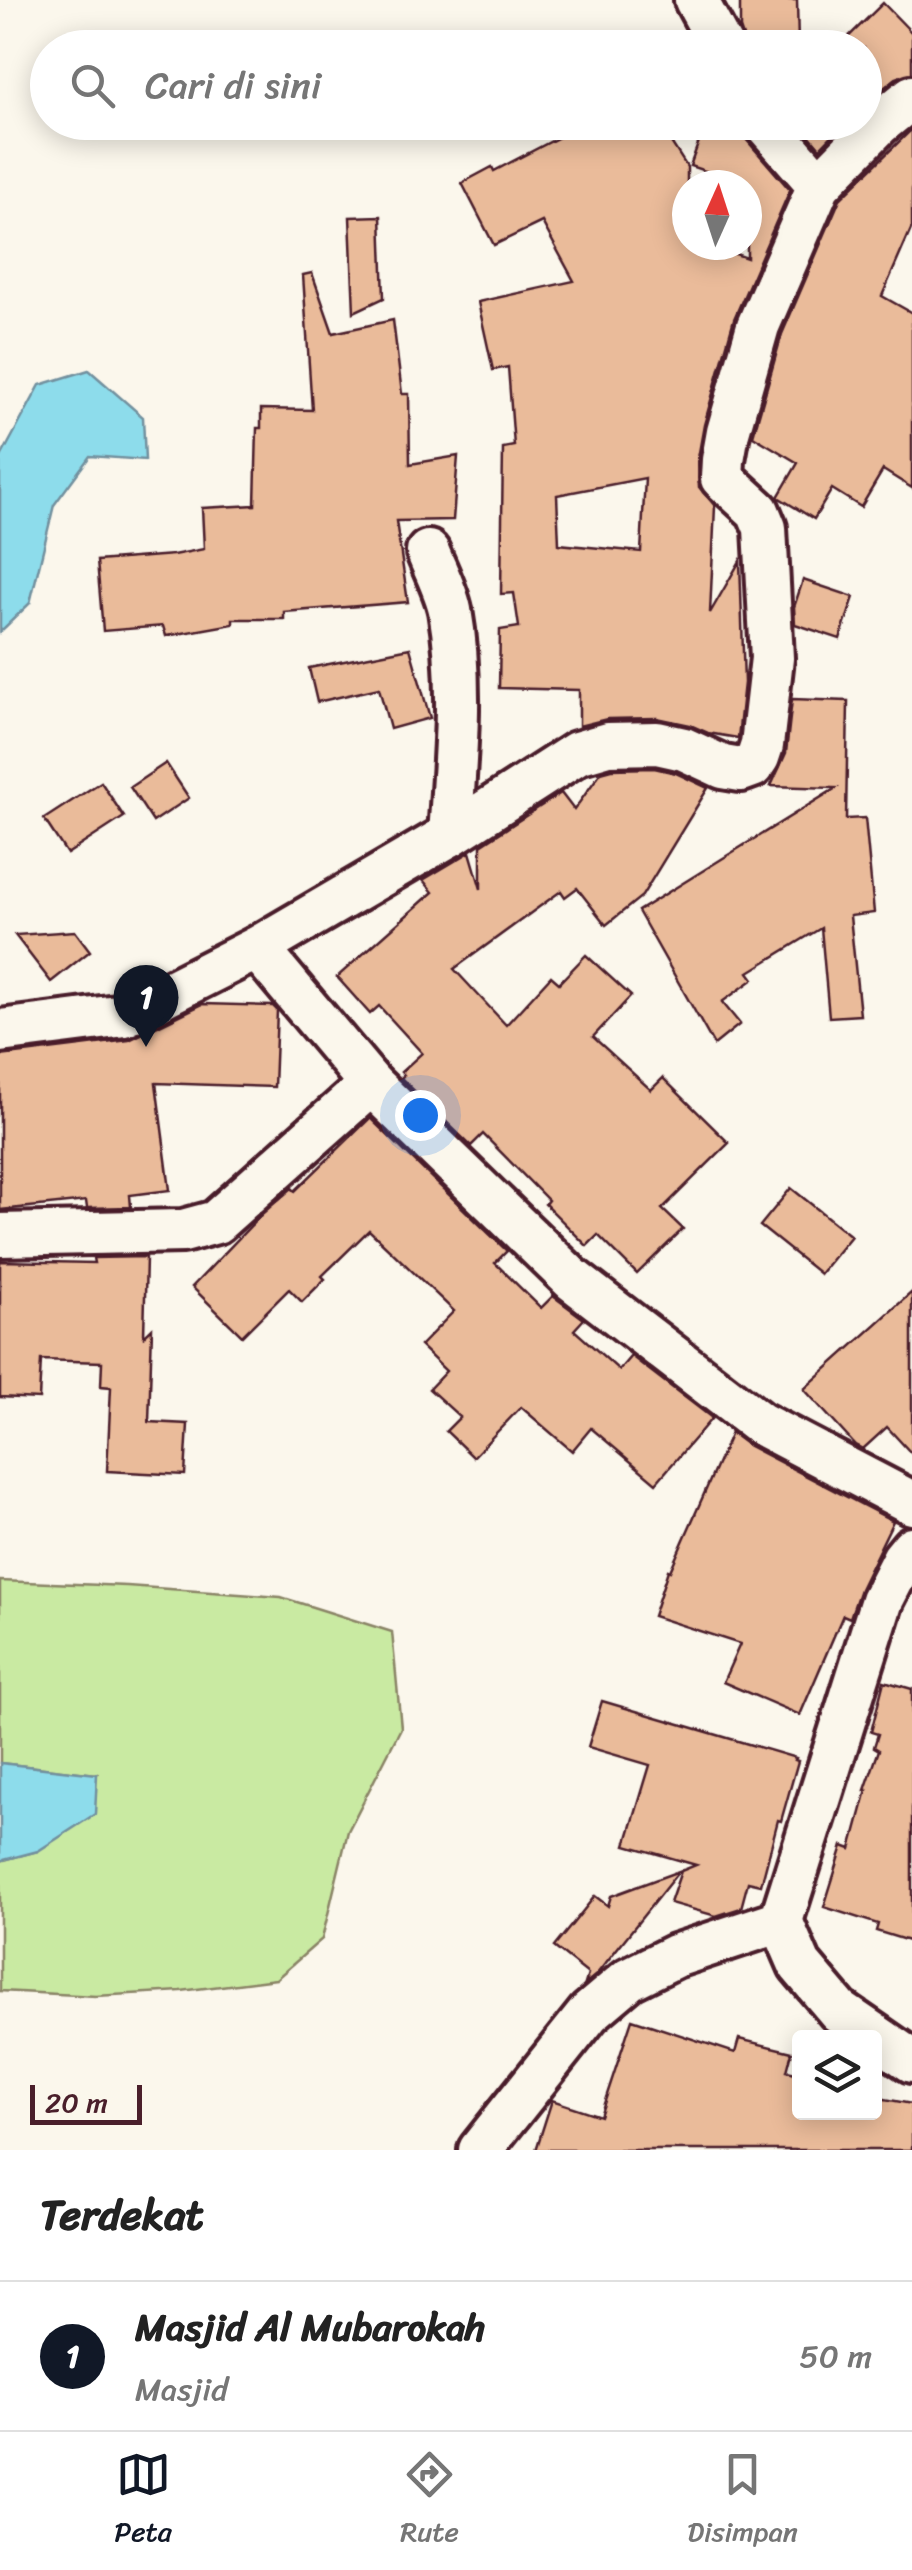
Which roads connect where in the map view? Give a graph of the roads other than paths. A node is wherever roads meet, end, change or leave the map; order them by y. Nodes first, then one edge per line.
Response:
1 (696, 0) edge
2 (712, 30) edge
3 (912, 97) edge
4 (882, 122) edge
5 (780, 140) edge
6 (863, 140) edge
7 (819, 184) junction
8 (428, 552) dead end
9 (450, 835) junction
10 (257, 948) junction
11 (0, 1030) edge
12 (371, 1084) junction
13 (0, 1235) edge
14 (912, 1503) edge
15 (912, 1548) edge
16 (781, 1921) junction
17 (912, 2062) edge
18 (480, 2150) edge

1 - 2 street
3 - 4 street
5 - 7 street
6 - 7 street
7 - 9 street
8 - 9 street
9 - 10 street
10 - 11 street
10 - 12 street
12 - 13 street
12 - 14 street
15 - 16 street
16 - 17 street
16 - 18 street

